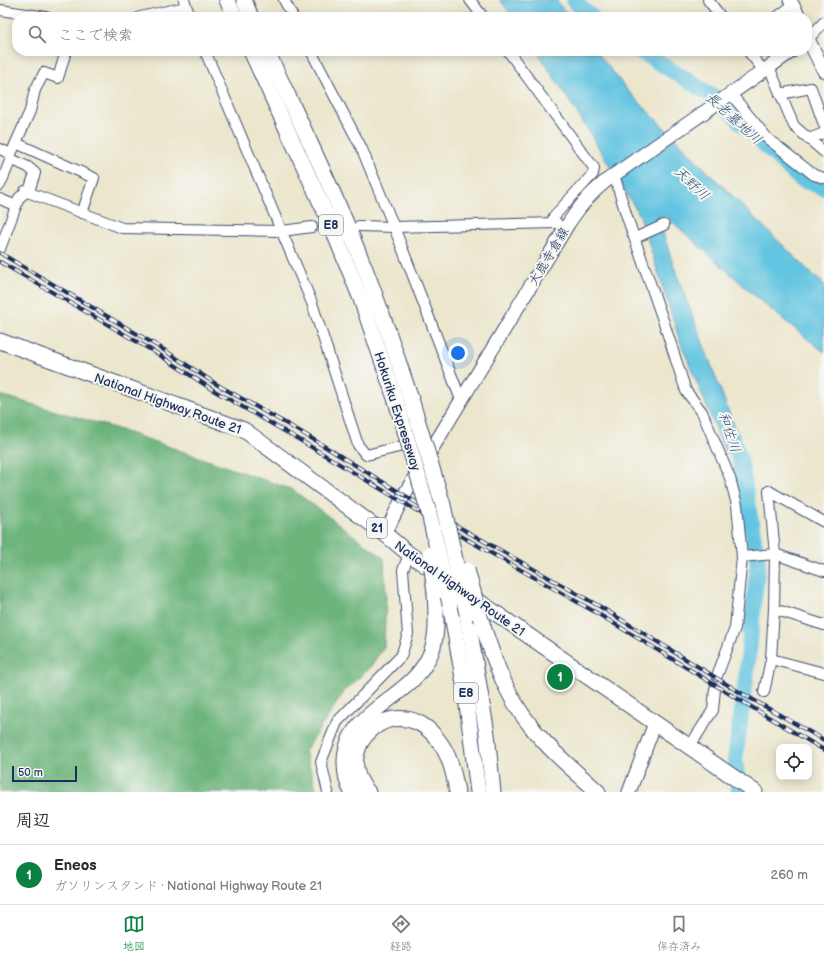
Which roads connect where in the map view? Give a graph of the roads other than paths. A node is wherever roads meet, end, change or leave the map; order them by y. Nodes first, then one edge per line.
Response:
1 (228, 0) edge
2 (244, 0) edge
3 (284, 0) edge
4 (470, 0) edge
5 (708, 0) edge
6 (185, 3) edge
7 (0, 10) edge
8 (13, 12) edge
9 (156, 12) edge
10 (233, 12) edge
11 (249, 12) edge
12 (290, 12) edge
13 (479, 12) edge
14 (717, 12) edge
15 (824, 22) edge
16 (812, 34) edge
17 (812, 46) edge
18 (65, 56) edge
19 (207, 56) edge
20 (253, 56) edge
21 (269, 56) edge
22 (314, 56) edge
23 (512, 56) edge
24 (753, 56) edge
25 (785, 56) edge
26 (766, 69) junction
27 (824, 70) edge
28 (731, 94) junction
29 (780, 94) junction
30 (824, 125) edge
31 (824, 133) edge
32 (809, 139) junction
33 (16, 143) junction
34 (0, 149) edge
35 (824, 152) edge
36 (11, 156) junction
37 (616, 173) junction
38 (824, 178) edge
39 (0, 185) edge
40 (25, 191) junction
41 (0, 199) edge
42 (16, 206) junction
43 (82, 213) junction
44 (552, 223) junction
45 (568, 224) junction
46 (664, 224) dead end
47 (359, 226) dead end
48 (312, 227) tunnel mouth
49 (394, 227) junction
50 (282, 231) junction
51 (638, 236) junction
52 (0, 249) edge
53 (0, 341) edge
54 (461, 400) junction
55 (395, 405) junction
56 (438, 437) junction
57 (426, 447) junction
58 (824, 522) edge
59 (385, 534) junction
60 (409, 554) junction
61 (775, 554) junction
62 (746, 556) junction
63 (824, 571) edge
64 (774, 609) junction
65 (824, 625) edge
66 (771, 659) junction
67 (824, 673) edge
68 (717, 676) dead end
69 (715, 689) dead end
70 (764, 692) dead end
71 (655, 723) junction
72 (690, 746) junction
73 (485, 787) edge
74 (456, 789) edge
75 (754, 791) edge
76 (328, 792) edge
77 (352, 792) edge
78 (368, 792) edge
79 (598, 792) edge
80 (629, 792) edge

1 - 10 highway
2 - 11 highway
3 - 12 street
4 - 13 street
5 - 14 street
6 - 9 street
7 - 8 street
15 - 16 street
17 - 27 main road
18 - 33 street
19 - 50 street
20 - 55 highway, Hokuriku Expressway / E8
21 - 57 highway, Hokuriku Expressway / E8, bridge
22 - 49 street
23 - 44 street
24 - 26 street
25 - 26 main road, 大鹿寺倉線
26 - 28 main road, 大鹿寺倉線
26 - 29 street
28 - 37 main road, 大鹿寺倉線
28 - 38 street
29 - 30 street
29 - 32 street
31 - 32 street
32 - 35 street
33 - 36 street
33 - 43 street
34 - 36 street
36 - 39 street
36 - 40 street
37 - 45 main road, 大鹿寺倉線
37 - 51 street
40 - 42 street
40 - 43 street
41 - 42 street
42 - 52 street
43 - 50 street
44 - 45 street
44 - 49 street
45 - 54 main road, 大鹿寺倉線
46 - 51 street
47 - 49 street
48 - 50 street
49 - 54 street
50 - 56 street
51 - 62 street
53 - 59 highway, National Highway Route 21 / 21
54 - 56 main road, 大鹿寺倉線
55 - 73 highway, Hokuriku Expressway / E8, bridge
55 - 77 highway, bridge
56 - 59 main road, 大鹿寺倉線
57 - 73 highway, Hokuriku Expressway / E8, bridge
57 - 79 highway, bridge
58 - 61 street
59 - 60 highway, National Highway Route 21 / 21
60 - 71 highway, National Highway Route 21 / 21
60 - 76 street
61 - 62 street
61 - 63 street
61 - 64 street
62 - 68 street
64 - 65 street
64 - 66 street
66 - 67 street
66 - 70 street
69 - 72 street
71 - 72 highway, National Highway Route 21 / 21
71 - 80 main road
72 - 75 highway, National Highway Route 21 / 21
74 - 78 highway

